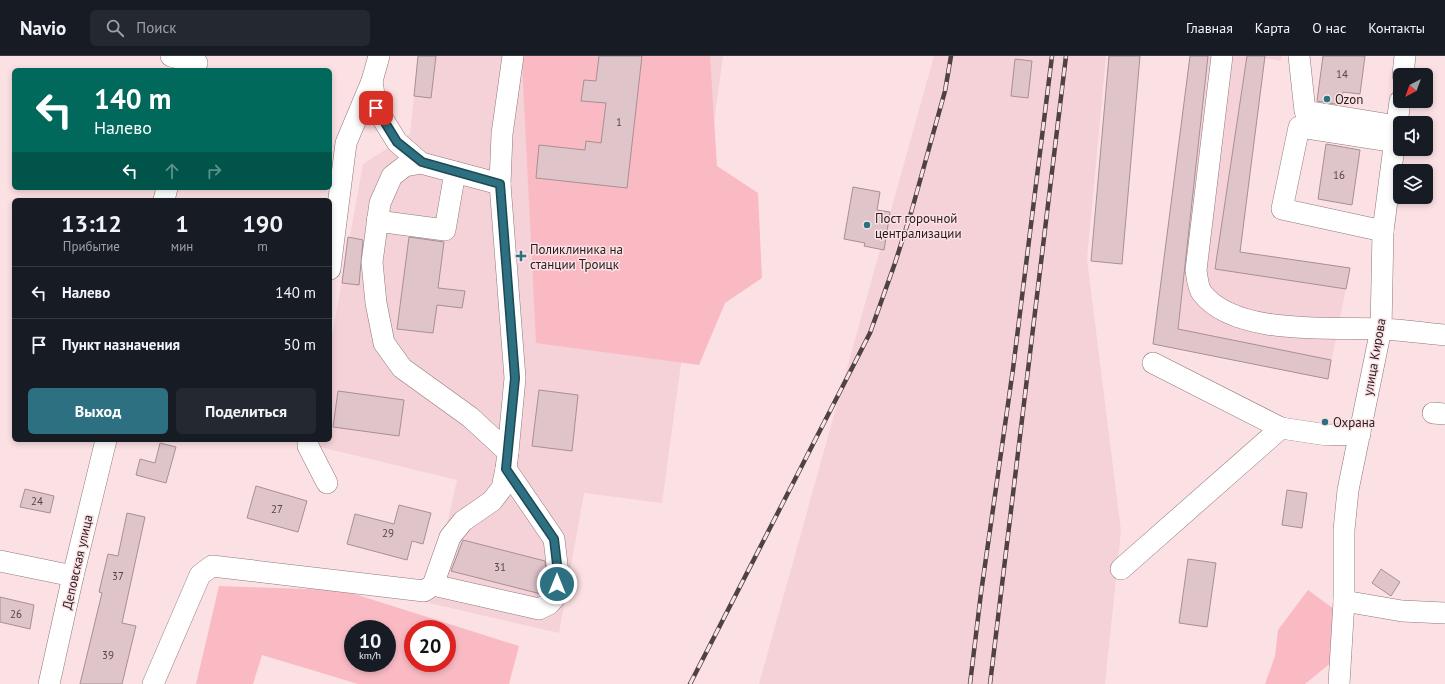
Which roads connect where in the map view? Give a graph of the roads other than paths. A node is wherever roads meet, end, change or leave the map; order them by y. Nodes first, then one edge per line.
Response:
1 (172, 56) edge
2 (379, 56) edge
3 (513, 56) edge
4 (1222, 56) edge
5 (1299, 56) edge
6 (1405, 56) edge
7 (197, 63) edge
8 (1404, 68) edge
9 (372, 81) junction
10 (1393, 133) edge
11 (1393, 134) edge
12 (1393, 156) edge
13 (422, 162) junction
14 (455, 172) junction
15 (500, 184) junction
16 (378, 221) junction
17 (1384, 231) junction
18 (332, 253) edge
19 (1381, 329) junction
20 (1445, 335) edge
21 (1153, 363) dead end
22 (1281, 428) junction
23 (1360, 434) junction
24 (106, 442) edge
25 (308, 442) edge
26 (507, 460) junction
27 (327, 483) dead end
28 (0, 561) edge
29 (1121, 569) dead end
30 (73, 576) junction
31 (433, 585) junction
32 (1344, 601) junction
33 (1445, 613) edge
34 (49, 684) edge
35 (153, 684) edge
36 (1339, 684) edge

1 - 7 street
2 - 9 street
3 - 15 street
4 - 19 street
5 - 10 street
6 - 8 street
9 - 13 street
9 - 18 street
11 - 17 street
12 - 17 street, улица Кирова
13 - 14 street
13 - 16 street
14 - 15 street
14 - 16 street
15 - 26 street
16 - 26 street
17 - 19 street, улица Кирова
19 - 20 street
19 - 23 street, улица Кирова
21 - 22 street
22 - 23 street
22 - 29 street
23 - 32 street, улица Кирова
24 - 30 street, Деповская улица
25 - 27 street
26 - 31 street
26 - 31 street
28 - 30 street
30 - 34 street, Деповская улица
31 - 35 street
32 - 33 street
32 - 36 street, улица Кирова

